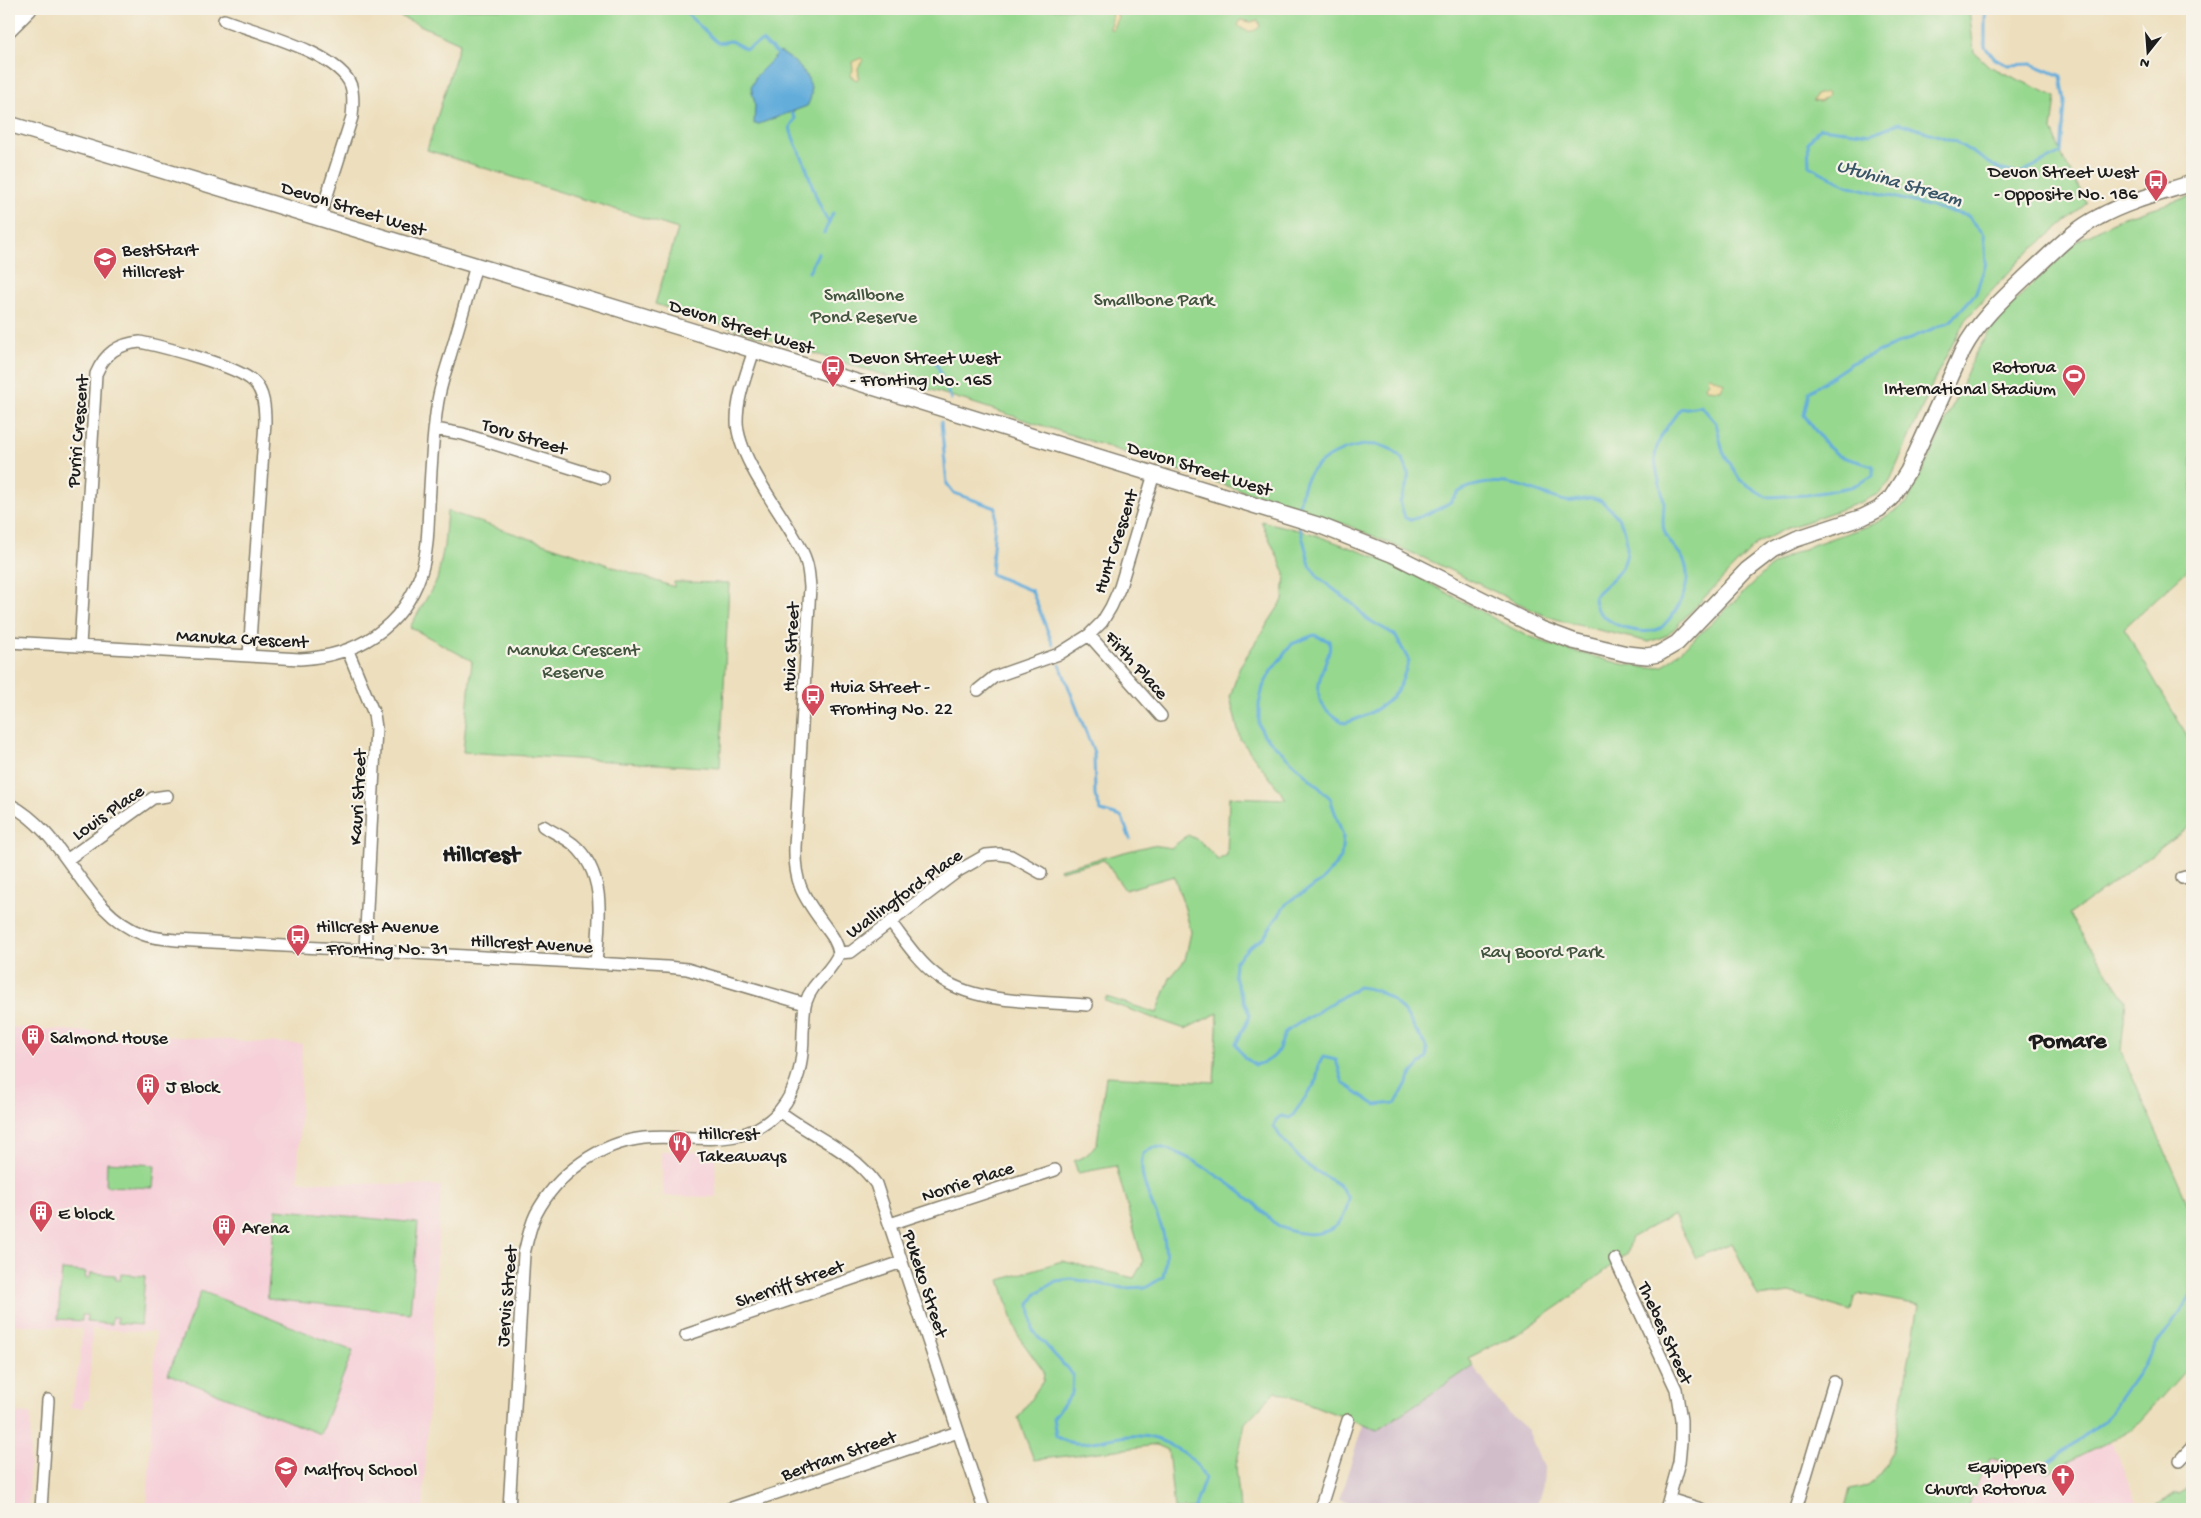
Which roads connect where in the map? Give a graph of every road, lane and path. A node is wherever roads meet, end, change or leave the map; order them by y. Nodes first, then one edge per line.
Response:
1 (29, 9) edge
2 (224, 20) dead end
3 (9, 29) edge
4 (9, 124) edge
5 (2192, 183) edge
6 (320, 217) junction
7 (476, 265) junction
8 (754, 350) junction
9 (435, 429) junction
10 (1154, 474) junction
11 (603, 478) dead end
12 (1089, 636) junction
13 (9, 642) edge
14 (80, 646) junction
15 (348, 651) junction
16 (249, 655) junction
17 (978, 690) dead end
18 (1161, 716) dead end
19 (167, 796) dead end
20 (9, 804) edge
21 (543, 826) dead end
22 (68, 860) junction
23 (1041, 873) dead end
24 (891, 923) junction
25 (365, 950) junction
26 (839, 952) junction
27 (596, 963) junction
28 (805, 1004) junction
29 (1087, 1005) dead end
30 (780, 1111) junction
31 (1055, 1170) dead end
32 (890, 1224) junction
33 (1615, 1260) dead end
34 (902, 1262) junction
35 (686, 1335) dead end
36 (1834, 1382) dead end
37 (48, 1400) dead end
38 (1348, 1420) dead end
39 (958, 1432) junction
40 (2192, 1447) edge
41 (2180, 1460) dead end
42 (1668, 1504) edge
43 (41, 1509) edge
44 (509, 1509) edge
45 (729, 1509) edge
46 (984, 1509) edge
47 (1320, 1509) edge
48 (1701, 1509) edge
49 (1796, 1509) edge

1 - 3 main road
2 - 6 street
4 - 6 main road, Devon Street West
5 - 10 main road, Devon Street West
6 - 7 main road, Devon Street West
7 - 8 main road, Devon Street West
7 - 9 street, Manuka Crescent
8 - 10 main road, Devon Street West
8 - 26 street, Huia Street
9 - 11 street, Toru Street
9 - 15 street, Manuka Crescent
10 - 12 street, Hunt Crescent
12 - 17 street, Hunt Crescent
12 - 18 street, Firth Place
13 - 14 street, Manuka Crescent
14 - 16 street, Manuka Crescent
14 - 16 street, Puriri Crescent
15 - 16 street, Manuka Crescent
15 - 25 street, Kauri Street
19 - 22 street, Louis Place
20 - 22 street, Hillcrest Avenue
21 - 27 street
22 - 25 street, Hillcrest Avenue
23 - 24 street, Wallingford Place
24 - 26 street, Wallingford Place
24 - 29 street
25 - 27 street, Hillcrest Avenue
26 - 28 street, Jervis Street
27 - 28 street, Hillcrest Avenue
28 - 30 street, Jervis Street
30 - 32 street, Pukeko Street
30 - 44 street, Jervis Street
31 - 32 street, Norrie Place
32 - 34 street, Pukeko Street
33 - 42 street, Thebes Street
34 - 35 street, Sherriff Street
34 - 39 street, Pukeko Street
36 - 49 street
37 - 43 street
38 - 47 street
39 - 45 street, Bertram Street
39 - 46 street, Pukeko Street
40 - 41 street
42 - 48 street

